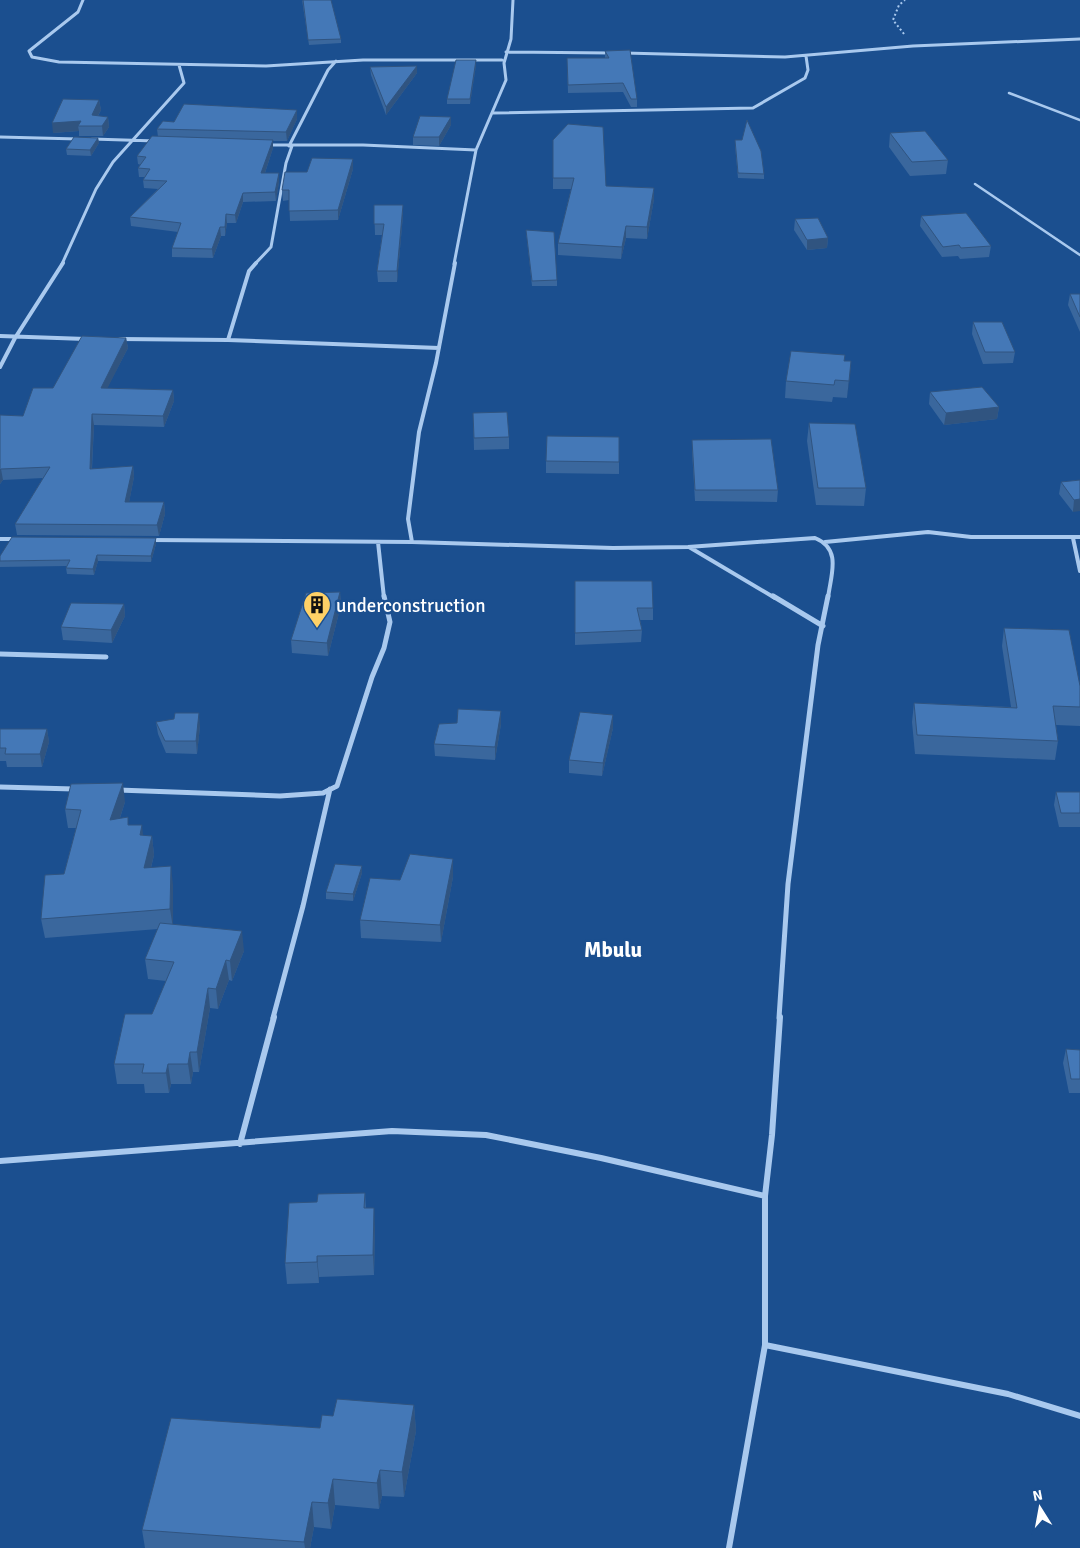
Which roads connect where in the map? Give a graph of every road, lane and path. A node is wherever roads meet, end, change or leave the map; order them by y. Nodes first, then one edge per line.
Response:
1 (83, 0) edge
2 (513, 0) edge
3 (905, 0) edge
4 (1080, 39) edge
5 (913, 46) junction
6 (506, 52) junction
7 (806, 56) junction
8 (502, 60) junction
9 (337, 61) junction
10 (179, 65) junction
11 (1009, 93) dead end
12 (492, 113) junction
13 (1080, 120) edge
14 (0, 137) edge
15 (135, 140) junction
16 (165, 141) edge
17 (263, 145) edge
18 (290, 146) junction
19 (476, 150) junction
20 (976, 184) dead end
21 (1080, 255) edge
22 (0, 336) edge
23 (15, 338) junction
24 (93, 339) edge
25 (112, 339) edge
26 (228, 340) junction
27 (439, 348) junction
28 (0, 367) edge
29 (1080, 537) edge
30 (1073, 538) junction
31 (0, 539) edge
32 (20, 540) edge
33 (139, 540) edge
34 (378, 542) junction
35 (412, 542) junction
36 (825, 542) junction
37 (688, 547) junction
38 (1080, 571) edge
39 (823, 626) junction
40 (0, 654) edge
41 (106, 657) dead end
42 (0, 787) edge
43 (80, 789) edge
44 (330, 789) junction
45 (109, 790) edge
46 (240, 1144) junction
47 (0, 1161) edge
48 (765, 1196) junction
49 (765, 1346) junction
50 (1080, 1416) edge
51 (729, 1548) edge

1 - 10 street
2 - 6 street
3 - 5 path
4 - 5 street
5 - 7 street
6 - 7 street
6 - 8 street
7 - 12 street
8 - 9 street
8 - 12 street
9 - 10 street
9 - 18 street
10 - 15 street
11 - 13 lane
12 - 19 street
14 - 15 street
15 - 16 street
15 - 23 street
17 - 18 street
18 - 19 street
18 - 26 street
19 - 27 street
20 - 21 lane
22 - 23 street
23 - 24 street
23 - 28 street
25 - 26 street
26 - 27 street
27 - 35 street
29 - 30 street
30 - 36 street
30 - 38 street
31 - 32 street
33 - 34 street
34 - 35 street
34 - 44 street
35 - 37 street
36 - 37 street
36 - 39 street
37 - 39 street
39 - 48 street
40 - 41 street
42 - 43 street
44 - 45 street
44 - 46 street
46 - 47 street
46 - 48 street
48 - 49 street
49 - 50 street
49 - 51 street

